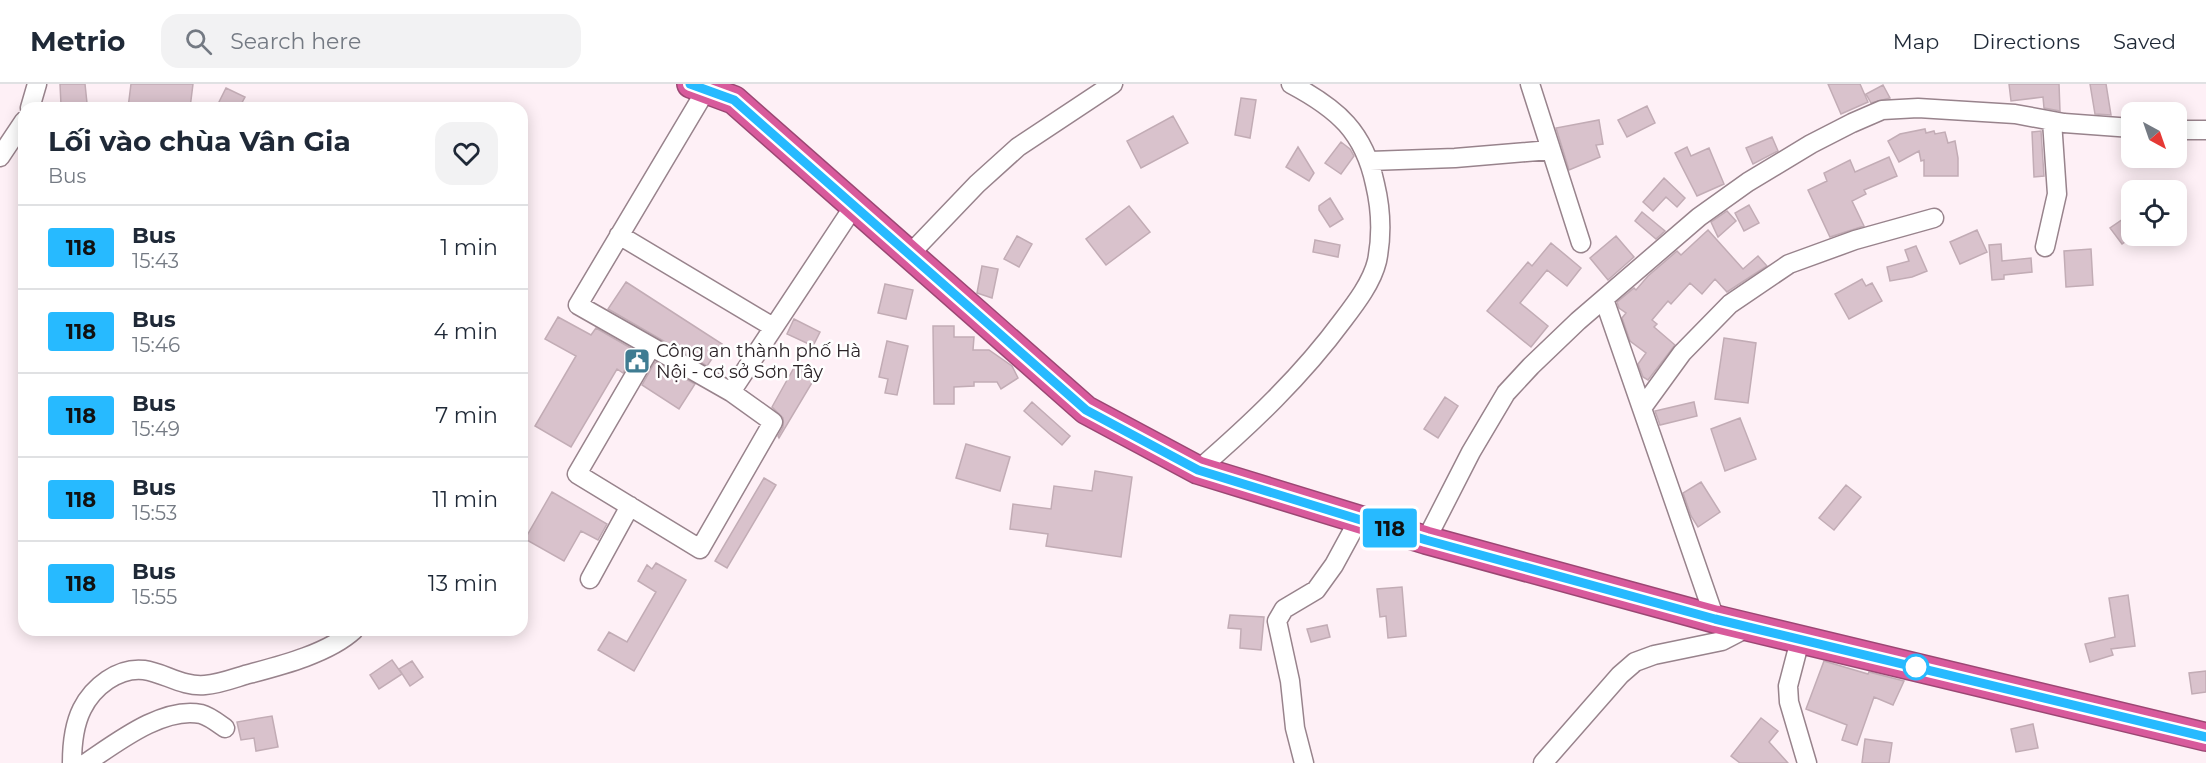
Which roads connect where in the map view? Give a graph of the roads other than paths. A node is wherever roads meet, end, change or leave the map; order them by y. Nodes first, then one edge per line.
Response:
1 (37, 84) edge
2 (1113, 84) edge
3 (1291, 84) edge
4 (1530, 84) edge
5 (698, 87) edge
6 (32, 102) edge
7 (2052, 121) junction
8 (16, 127) edge
9 (2121, 127) edge
10 (2187, 130) edge
11 (2206, 130) edge
12 (1550, 150) junction
13 (0, 157) edge
14 (1370, 161) junction
15 (854, 207) junction
16 (1934, 218) dead end
17 (619, 235) junction
18 (1581, 243) dead end
19 (2045, 247) dead end
20 (909, 255) junction
21 (1604, 299) junction
22 (773, 327) junction
23 (651, 347) junction
24 (731, 392) junction
25 (1642, 408) junction
26 (1198, 470) junction
27 (630, 507) junction
28 (1359, 519) junction
29 (1426, 540) junction
30 (590, 579) dead end
31 (1715, 619) junction
32 (1749, 627) junction
33 (345, 636) edge
34 (1800, 640) junction
35 (225, 728) dead end
36 (2206, 737) edge
37 (72, 763) edge
38 (86, 763) edge
39 (1304, 763) edge
40 (1544, 763) edge
41 (1807, 763) edge

1 - 6 street
2 - 20 street
3 - 14 street
4 - 12 street
5 - 15 highway
5 - 17 street
7 - 9 street
7 - 19 street
7 - 21 street
8 - 13 street
10 - 11 street
12 - 14 street
12 - 18 street
14 - 26 street
15 - 20 highway
15 - 22 street
16 - 25 street
17 - 22 street
17 - 23 street
20 - 26 highway
21 - 25 street
21 - 29 street
22 - 24 street
23 - 24 street
23 - 27 street
24 - 27 street
25 - 31 street
26 - 28 highway
27 - 30 street
28 - 29 highway
28 - 39 street
29 - 31 highway
31 - 32 highway
32 - 34 highway
32 - 40 street
33 - 37 street
34 - 36 highway
34 - 41 street
35 - 38 street

